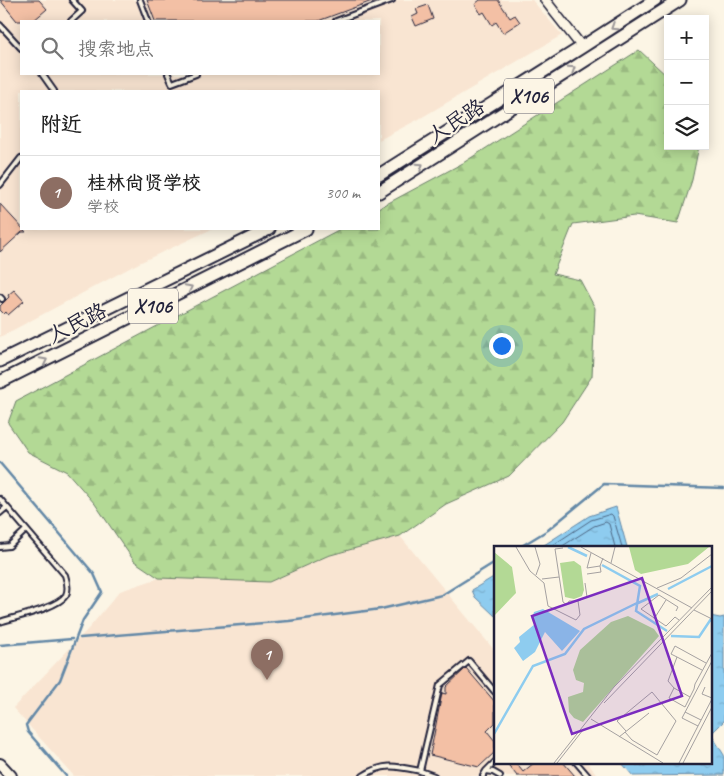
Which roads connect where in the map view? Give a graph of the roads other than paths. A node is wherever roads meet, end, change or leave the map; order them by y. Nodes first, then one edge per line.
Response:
1 (72, 0) edge
2 (140, 0) edge
3 (392, 0) edge
4 (544, 0) edge
5 (655, 0) edge
6 (680, 0) edge
7 (72, 20) edge
8 (148, 20) edge
9 (339, 20) edge
10 (0, 25) edge
11 (20, 47) edge
12 (582, 48) junction
13 (43, 75) edge
14 (168, 75) edge
15 (193, 75) edge
16 (53, 90) edge
17 (20, 159) edge
18 (380, 174) edge
19 (0, 185) edge
20 (380, 191) edge
21 (267, 230) edge
22 (304, 230) edge
23 (0, 361) edge
24 (0, 382) edge
25 (0, 499) edge
26 (7, 507) junction
27 (0, 513) edge
28 (26, 530) junction
29 (0, 547) edge
30 (0, 622) edge
31 (494, 691) edge
32 (0, 764) edge
33 (494, 764) edge
34 (578, 764) edge
35 (420, 771) junction
36 (486, 771) junction
37 (11, 776) edge
38 (363, 776) edge
39 (434, 776) edge
40 (483, 776) edge
41 (500, 776) edge
42 (588, 776) edge

1 - 7 lane
2 - 8 lane
3 - 9 lane
4 - 12 street
5 -> 12 main road, 人民路 / X106
20 -> 6 main road, 人民路 / X106
10 - 11 lane
12 - 18 main road, 人民路 / X106
13 - 16 lane
14 - 15 lane
17 - 19 lane
21 - 23 main road, 人民路 / X106
24 -> 22 main road, 人民路 / X106
25 - 26 lane
26 - 27 lane
26 - 28 lane
28 - 29 lane
28 - 30 lane
31 - 35 lane
32 - 37 main road
33 - 36 lane
34 - 42 lane
35 - 38 lane
35 - 39 lane
36 - 40 lane
36 - 41 lane

